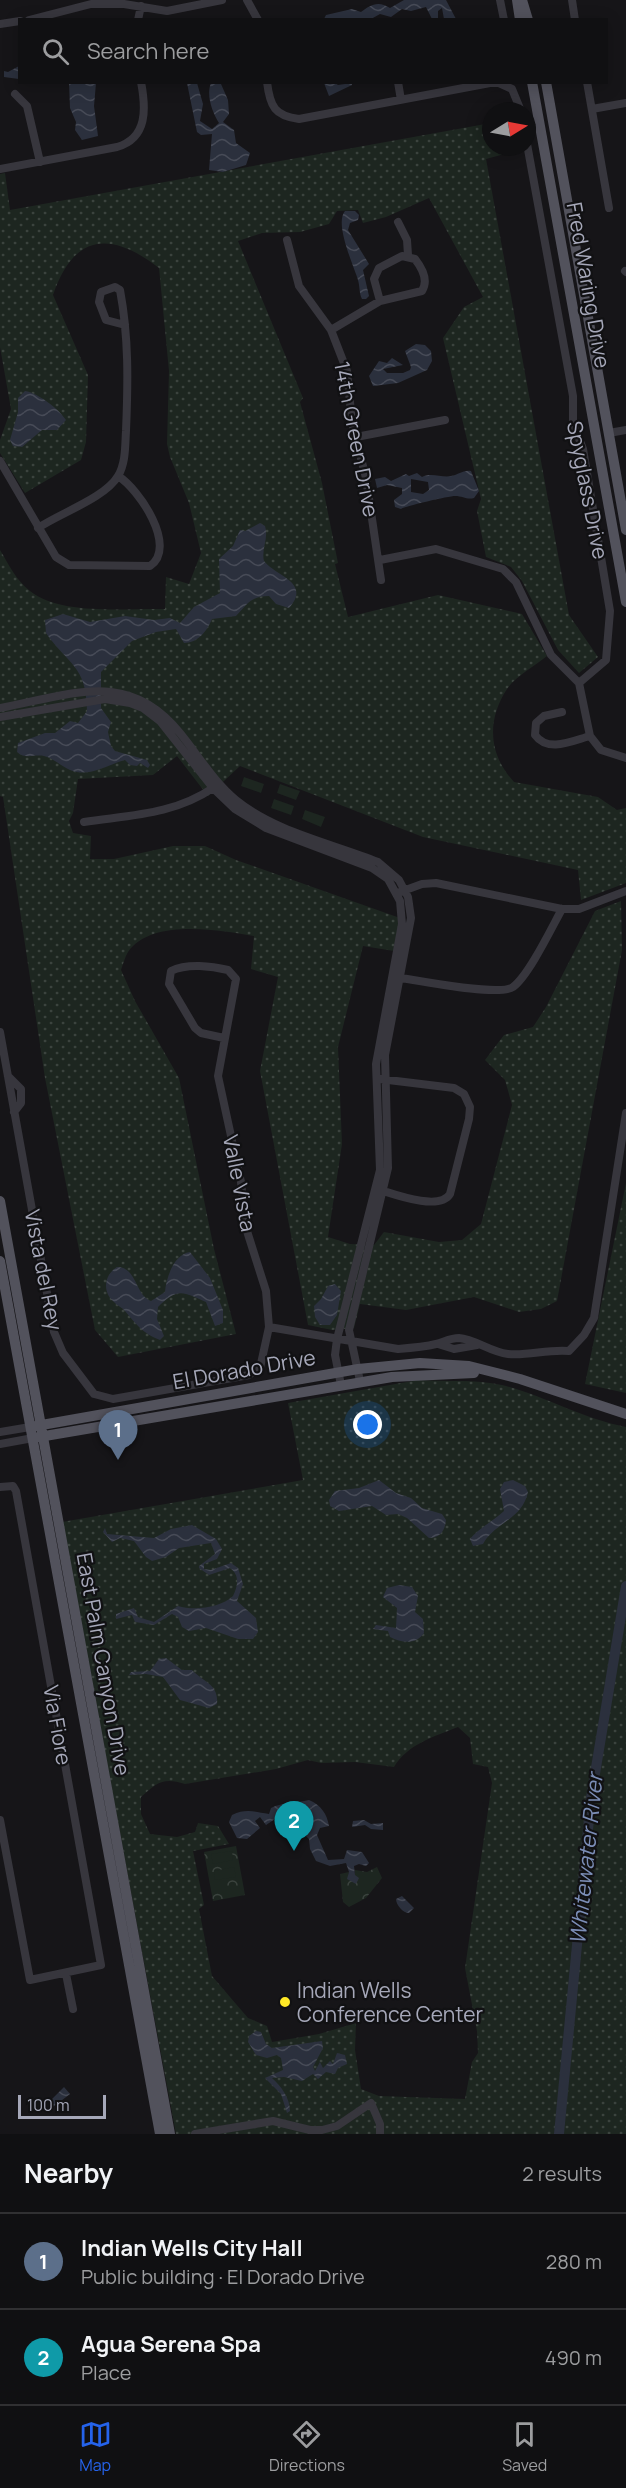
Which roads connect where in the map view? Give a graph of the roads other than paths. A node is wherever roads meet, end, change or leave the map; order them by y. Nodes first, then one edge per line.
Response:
1 (222, 0) edge
2 (247, 0) edge
3 (500, 0) edge
4 (517, 0) edge
5 (522, 0) edge
6 (531, 0) edge
7 (572, 0) edge
8 (202, 3) edge
9 (185, 4) edge
10 (141, 6) junction
11 (37, 18) edge
12 (138, 18) edge
13 (257, 18) edge
14 (504, 18) edge
15 (520, 18) edge
16 (527, 18) edge
17 (534, 18) edge
18 (575, 18) edge
19 (18, 21) edge
20 (0, 24) edge
21 (141, 84) edge
22 (267, 84) edge
23 (398, 84) edge
24 (485, 84) edge
25 (504, 84) edge
26 (532, 84) edge
27 (546, 84) edge
28 (587, 84) edge
29 (15, 94) dead end
30 (401, 100) junction
31 (518, 102) edge
32 (626, 104) edge
33 (592, 110) junction
34 (529, 156) edge
35 (40, 162) junction
36 (0, 169) edge
37 (609, 208) dead end
38 (398, 222) dead end
39 (287, 240) dead end
40 (408, 255) junction
41 (380, 300) junction
42 (125, 325) junction
43 (331, 330) junction
44 (581, 352) junction
45 (445, 420) dead end
46 (626, 430) edge
47 (609, 433) junction
48 (356, 437) junction
49 (0, 461) edge
50 (118, 476) junction
51 (612, 525) junction
52 (38, 528) junction
53 (626, 530) edge
54 (380, 560) junction
55 (626, 564) edge
56 (381, 580) dead end
57 (626, 602) edge
58 (579, 683) junction
59 (106, 695) junction
60 (83, 697) junction
61 (0, 708) edge
62 (562, 712) dead end
63 (0, 717) edge
64 (590, 736) junction
65 (626, 758) edge
66 (213, 788) junction
67 (84, 822) dead end
68 (401, 891) junction
69 (626, 891) edge
70 (562, 909) junction
71 (396, 977) junction
72 (0, 1032) edge
73 (224, 1038) junction
74 (381, 1079) junction
75 (626, 1113) edge
76 (380, 1190) junction
77 (0, 1201) edge
78 (0, 1261) edge
79 (269, 1327) junction
80 (337, 1339) junction
81 (352, 1342) junction
82 (358, 1369) junction
83 (338, 1373) junction
84 (496, 1374) junction
85 (360, 1381) junction
86 (341, 1385) junction
87 (185, 1400) junction
88 (143, 1407) junction
89 (187, 1412) junction
90 (626, 1414) edge
91 (145, 1419) junction
92 (0, 1432) edge
93 (37, 1432) junction
94 (0, 1444) edge
95 (0, 1487) edge
96 (0, 1820) edge
97 (66, 1974) junction
98 (72, 2009) dead end
99 (331, 2129) edge
100 (160, 2134) edge
101 (170, 2134) edge
102 (195, 2134) edge
103 (380, 2134) edge

1 - 8 street
2 - 13 street
3 - 14 street
4 - 15 main road
5 - 16 main road
6 - 17 main road
7 - 18 street
8 - 9 street
9 - 10 street
10 - 11 street
10 - 12 street
19 - 20 street
21 - 35 street
22 - 30 street
23 - 30 street
24 - 30 street
25 - 31 street
26 - 44 main road, Fred Waring Drive
27 - 47 main road, Fred Waring Drive
28 - 33 street
29 - 35 street
32 - 33 street
33 - 37 street
34 - 58 street, Spyglass Drive
35 - 36 street
38 - 40 street
39 - 43 street, 14th Green Drive
40 - 41 street
40 - 41 street
41 - 43 street
42 - 42 street
42 - 50 street
43 - 48 street, 14th Green Drive
44 - 47 main road
44 - 51 main road, Fred Waring Drive
45 - 48 street
46 - 47 street
47 - 53 main road, Fred Waring Drive
48 - 54 street, 14th Green Drive
49 - 52 street
50 - 52 street
50 - 52 street
51 - 55 main road
51 - 57 main road, Fred Waring Drive
54 - 56 street, 14th Green Drive
54 - 58 street
58 - 64 street
59 - 60 street
59 - 66 street
59 - 68 street
60 - 61 street
60 - 63 street
62 - 64 street
64 - 65 street
66 - 67 street
66 - 68 street
68 - 70 street
68 - 71 street
69 - 70 street
70 - 71 street
71 - 74 street
72 - 79 street, Vista del Rey
73 - 73 street, Valle Vista
73 - 79 street, Valle Vista
74 - 76 street
74 - 76 street
75 - 81 street
76 - 80 street
76 - 81 street
77 - 93 main road, East Palm Canyon Drive
78 - 93 main road, East Palm Canyon Drive
79 - 80 street
80 - 81 street
80 - 83 street
81 - 82 street
82 - 83 main road, El Dorado Drive
82 - 84 main road, El Dorado Drive
82 - 85 street
83 - 86 street
83 - 87 main road, El Dorado Drive
84 - 85 main road, El Dorado Drive
84 - 90 main road, El Dorado Drive
85 - 86 main road, El Dorado Drive
86 - 89 main road, El Dorado Drive
87 - 88 main road, El Dorado Drive
87 - 89 main road
88 - 91 main road
88 - 93 main road, El Dorado Drive
89 - 91 main road, El Dorado Drive
91 - 93 main road, El Dorado Drive
92 - 93 street, El Dorado Drive
93 - 94 street, El Dorado Drive
93 - 100 main road, East Palm Canyon Drive
93 - 101 main road, East Palm Canyon Drive
95 - 97 street, Via Fiore
96 - 97 street
97 - 98 street
99 - 102 street
99 - 103 street

